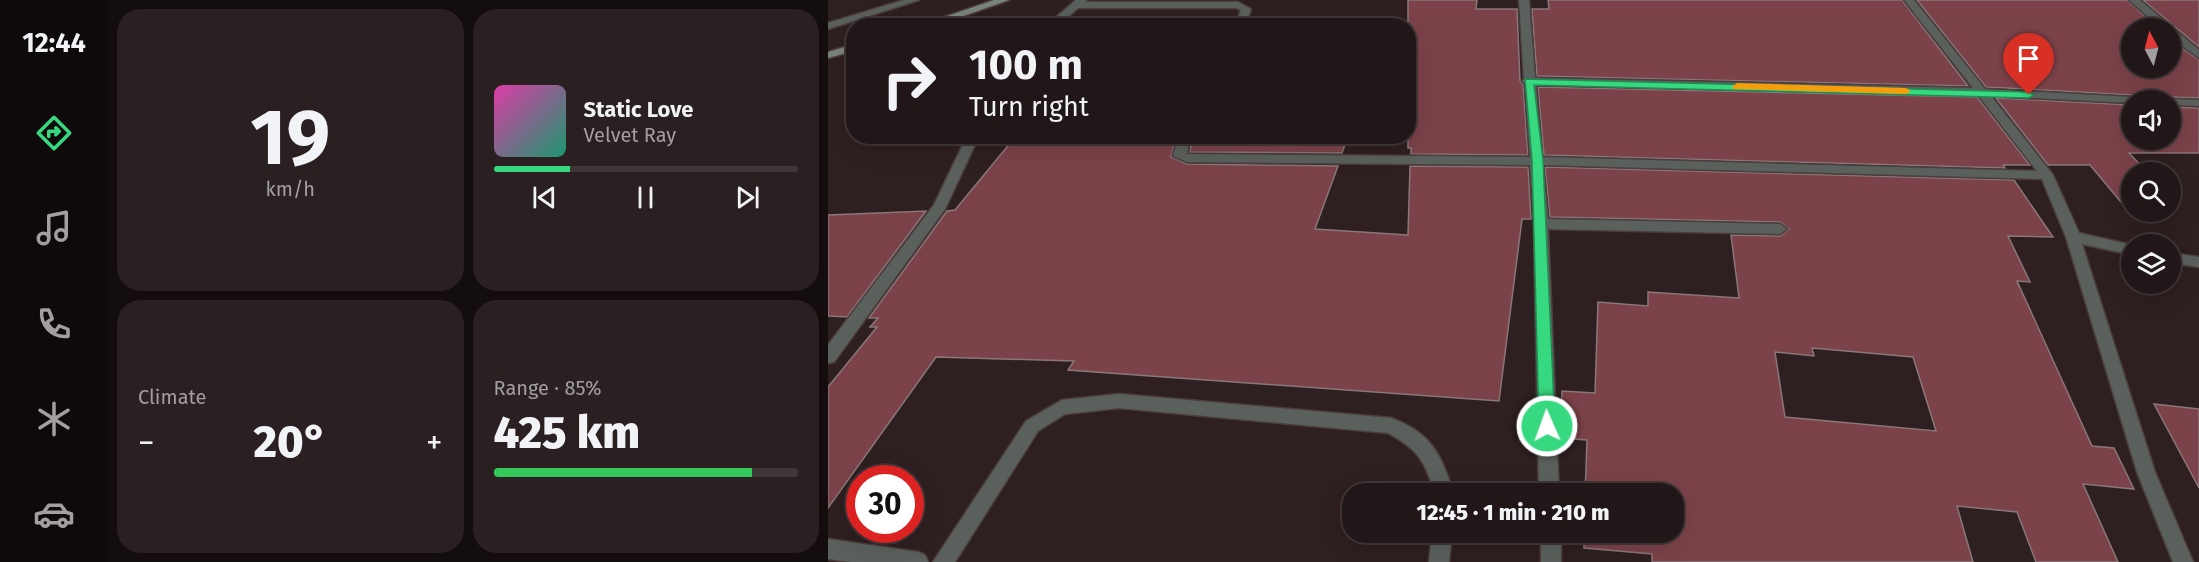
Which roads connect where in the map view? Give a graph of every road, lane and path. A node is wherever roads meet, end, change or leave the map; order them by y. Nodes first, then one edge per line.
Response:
1 (914, 0) edge
2 (1004, 0) edge
3 (1524, 0) edge
4 (1909, 0) edge
5 (2134, 0) edge
6 (1079, 3) edge
7 (854, 18) edge
8 (947, 18) edge
9 (1061, 18) edge
10 (1243, 18) edge
11 (2155, 18) edge
12 (846, 21) edge
13 (828, 26) edge
14 (2181, 40) edge
15 (846, 49) edge
16 (828, 55) edge
17 (2199, 55) edge
18 (1528, 81) junction
19 (1982, 93) junction
20 (2121, 99) edge
21 (2181, 102) edge
22 (2199, 103) edge
23 (969, 144) edge
24 (1182, 144) edge
25 (1538, 160) junction
26 (2047, 175) junction
27 (1541, 224) junction
28 (1780, 229) dead end
29 (2073, 237) junction
30 (2121, 248) edge
31 (2181, 260) edge
32 (2199, 262) edge
33 (828, 357) edge
34 (1441, 483) edge
35 (1549, 483) edge
36 (1441, 543) edge
37 (1551, 543) edge
38 (828, 549) edge
39 (918, 562) edge
40 (943, 562) edge
41 (1439, 562) edge
42 (1551, 562) edge
43 (2183, 562) edge

1 - 7 street
2 - 8 main road
3 - 18 street
4 - 19 street
5 - 11 street
6 - 9 street
6 - 10 street
12 - 13 street
14 - 17 street
15 - 16 main road
18 - 19 street
18 - 25 street
19 - 20 street
19 - 26 street
21 - 22 street
23 - 33 street
24 - 25 street
25 - 26 street
25 - 27 street
26 - 29 street
27 - 28 street
27 - 35 street
29 - 30 street
29 - 43 street
31 - 32 street
34 - 40 street
36 - 41 street
37 - 42 street
38 - 39 street

